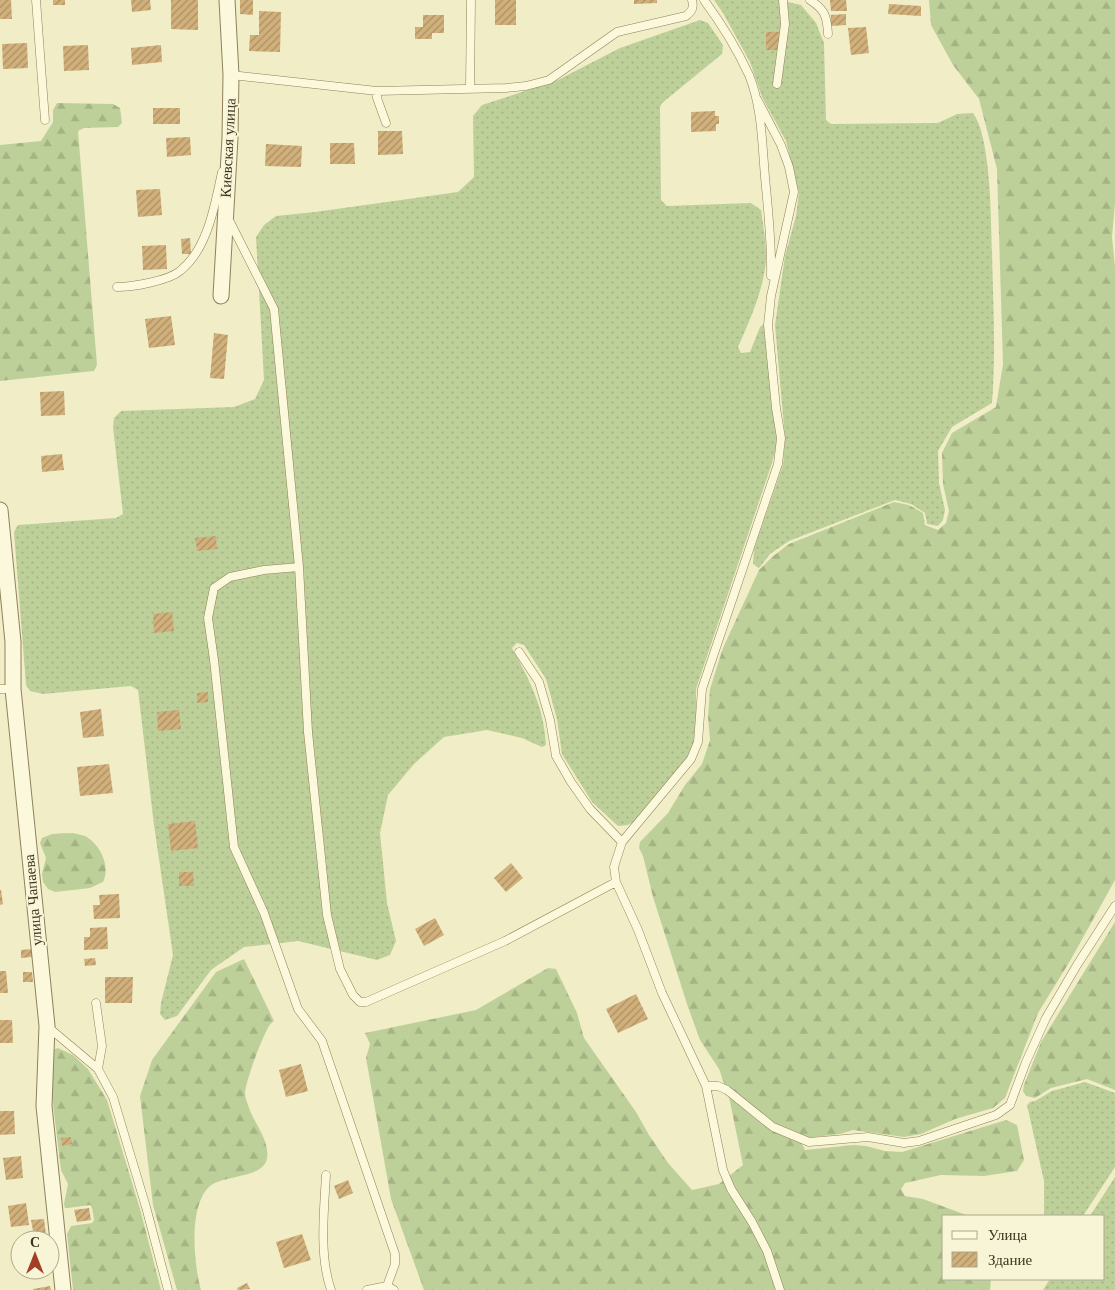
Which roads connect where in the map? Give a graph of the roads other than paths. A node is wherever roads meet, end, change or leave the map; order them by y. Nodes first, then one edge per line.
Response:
1 (36, 0) edge
2 (227, 0) edge
3 (471, 0) edge
4 (692, 0) edge
5 (704, 0) edge
6 (783, 0) edge
7 (810, 0) edge
8 (828, 34) dead end
9 (231, 76) junction
10 (777, 84) dead end
11 (470, 88) junction
12 (377, 91) junction
13 (756, 98) junction
14 (45, 120) dead end
15 (386, 123) dead end
16 (230, 138) junction
17 (225, 212) junction
18 (117, 287) dead end
19 (221, 296) dead end
20 (771, 296) junction
21 (0, 510) edge
22 (299, 567) junction
23 (520, 652) dead end
24 (7, 689) edge
25 (622, 842) junction
26 (616, 882) junction
27 (1115, 906) edge
28 (96, 1003) dead end
29 (47, 1026) junction
30 (98, 1069) junction
31 (706, 1086) junction
32 (326, 1175) dead end
33 (390, 1288) edge
34 (63, 1290) edge
35 (168, 1290) edge
36 (331, 1290) edge
37 (366, 1290) edge
38 (780, 1290) edge

1 - 14 lane
2 - 9 street, Киевская улица
3 - 11 lane
4 - 11 lane
5 - 13 lane
6 - 10 lane
7 - 8 lane
9 - 12 lane
9 - 16 street, Киевская улица
11 - 12 lane
12 - 15 lane
13 - 20 lane
13 - 20 lane
16 - 17 street, Киевская улица
16 - 18 lane
17 - 19 street, Киевская улица
17 - 22 lane
20 - 25 lane
21 - 24 street, улица Чапаева
22 - 26 lane
22 - 33 lane
23 - 25 lane
24 - 29 street, улица Чапаева
25 - 26 lane
26 - 31 lane
27 - 31 lane
28 - 30 lane
29 - 30 lane
29 - 34 street, улица Чапаева
30 - 35 lane
31 - 38 lane
32 - 36 lane
33 - 37 lane

